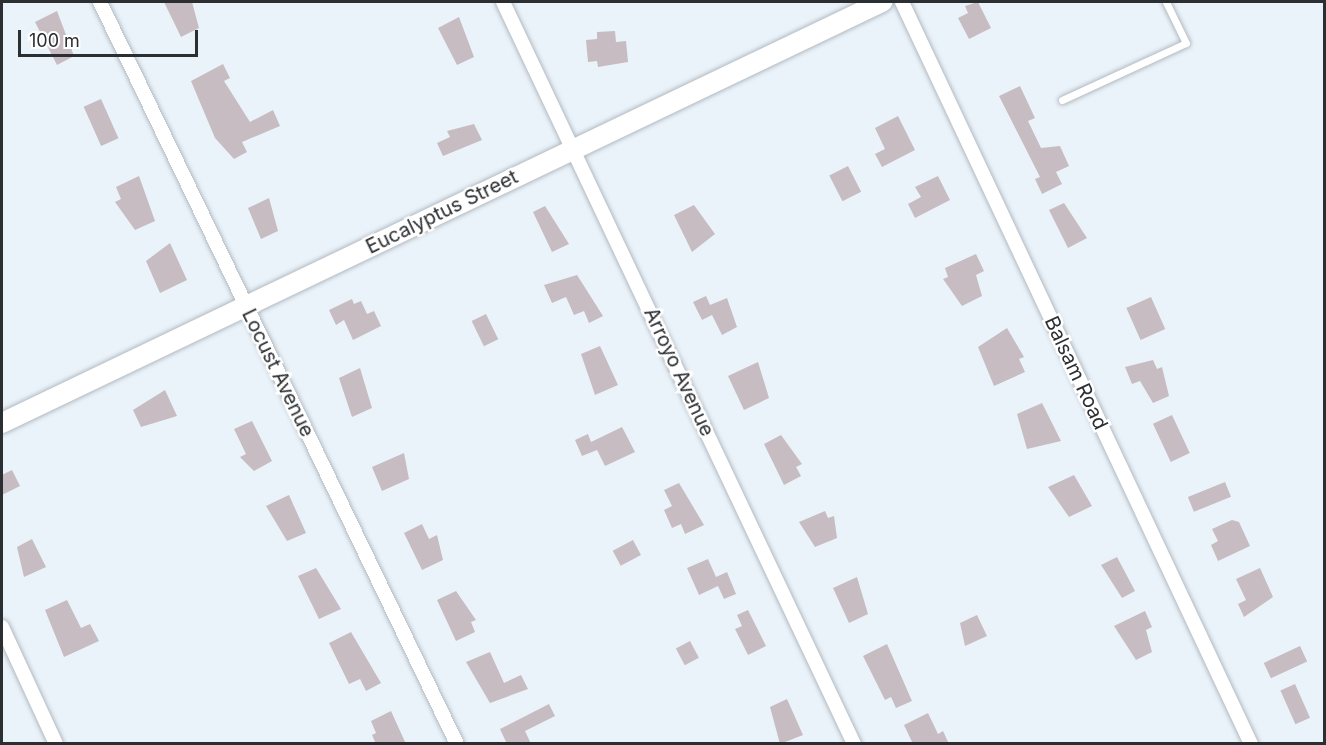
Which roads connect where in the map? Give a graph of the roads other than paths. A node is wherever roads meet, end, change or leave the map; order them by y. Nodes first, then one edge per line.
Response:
1 (100, 2) edge
2 (503, 2) edge
3 (882, 2) edge
4 (902, 2) edge
5 (1166, 2) edge
6 (1062, 100) dead end
7 (574, 149) junction
8 (246, 306) junction
9 (2, 423) edge
10 (2, 627) edge
11 (56, 744) edge
12 (457, 744) edge
13 (854, 744) edge
14 (1251, 744) edge

1 - 8 street, Locust Avenue
2 - 7 street, Arroyo Avenue
3 - 7 main road, Eucalyptus Street
4 - 14 street, Balsam Road
5 - 6 lane
7 - 8 main road, Eucalyptus Street
7 - 13 street, Arroyo Avenue
8 - 9 main road, Eucalyptus Street
8 - 12 street, Locust Avenue
10 - 11 street

